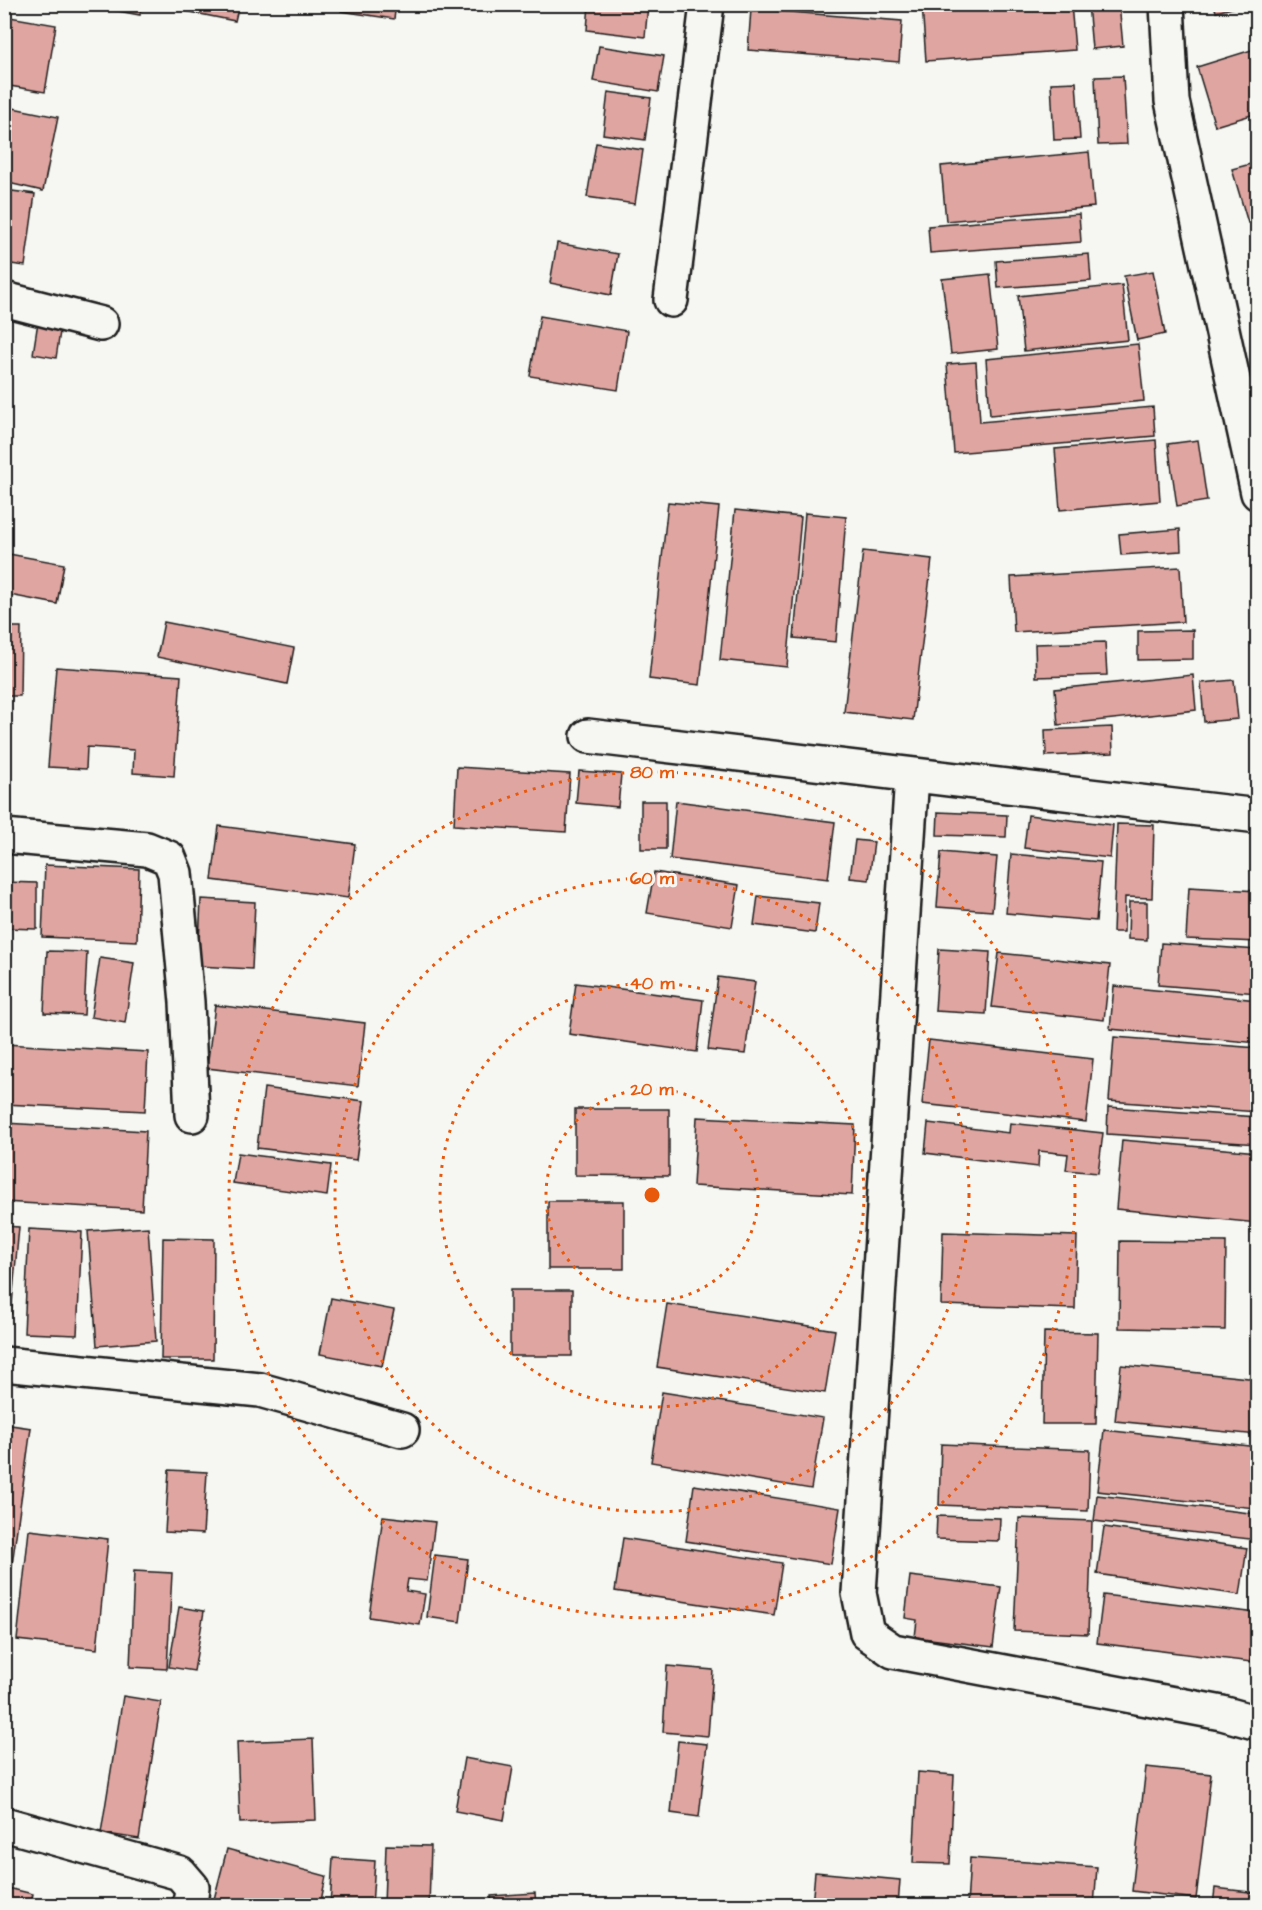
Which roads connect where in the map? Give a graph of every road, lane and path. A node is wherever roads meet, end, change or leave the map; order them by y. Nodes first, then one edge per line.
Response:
1 (707, 4) edge
2 (1167, 4) edge
3 (4, 299) edge
4 (671, 300) dead end
5 (101, 324) dead end
6 (1257, 494) edge
7 (588, 736) dead end
8 (912, 775) junction
9 (1257, 816) edge
10 (4, 837) edge
11 (192, 1115) dead end
12 (4, 1364) edge
13 (402, 1430) dead end
14 (1257, 1723) edge
15 (4, 1824) edge
16 (190, 1905) edge

1 - 4 street
2 - 6 street
3 - 5 street
7 - 8 street
8 - 9 street
8 - 14 street
10 - 11 street
12 - 13 street
15 - 16 street

